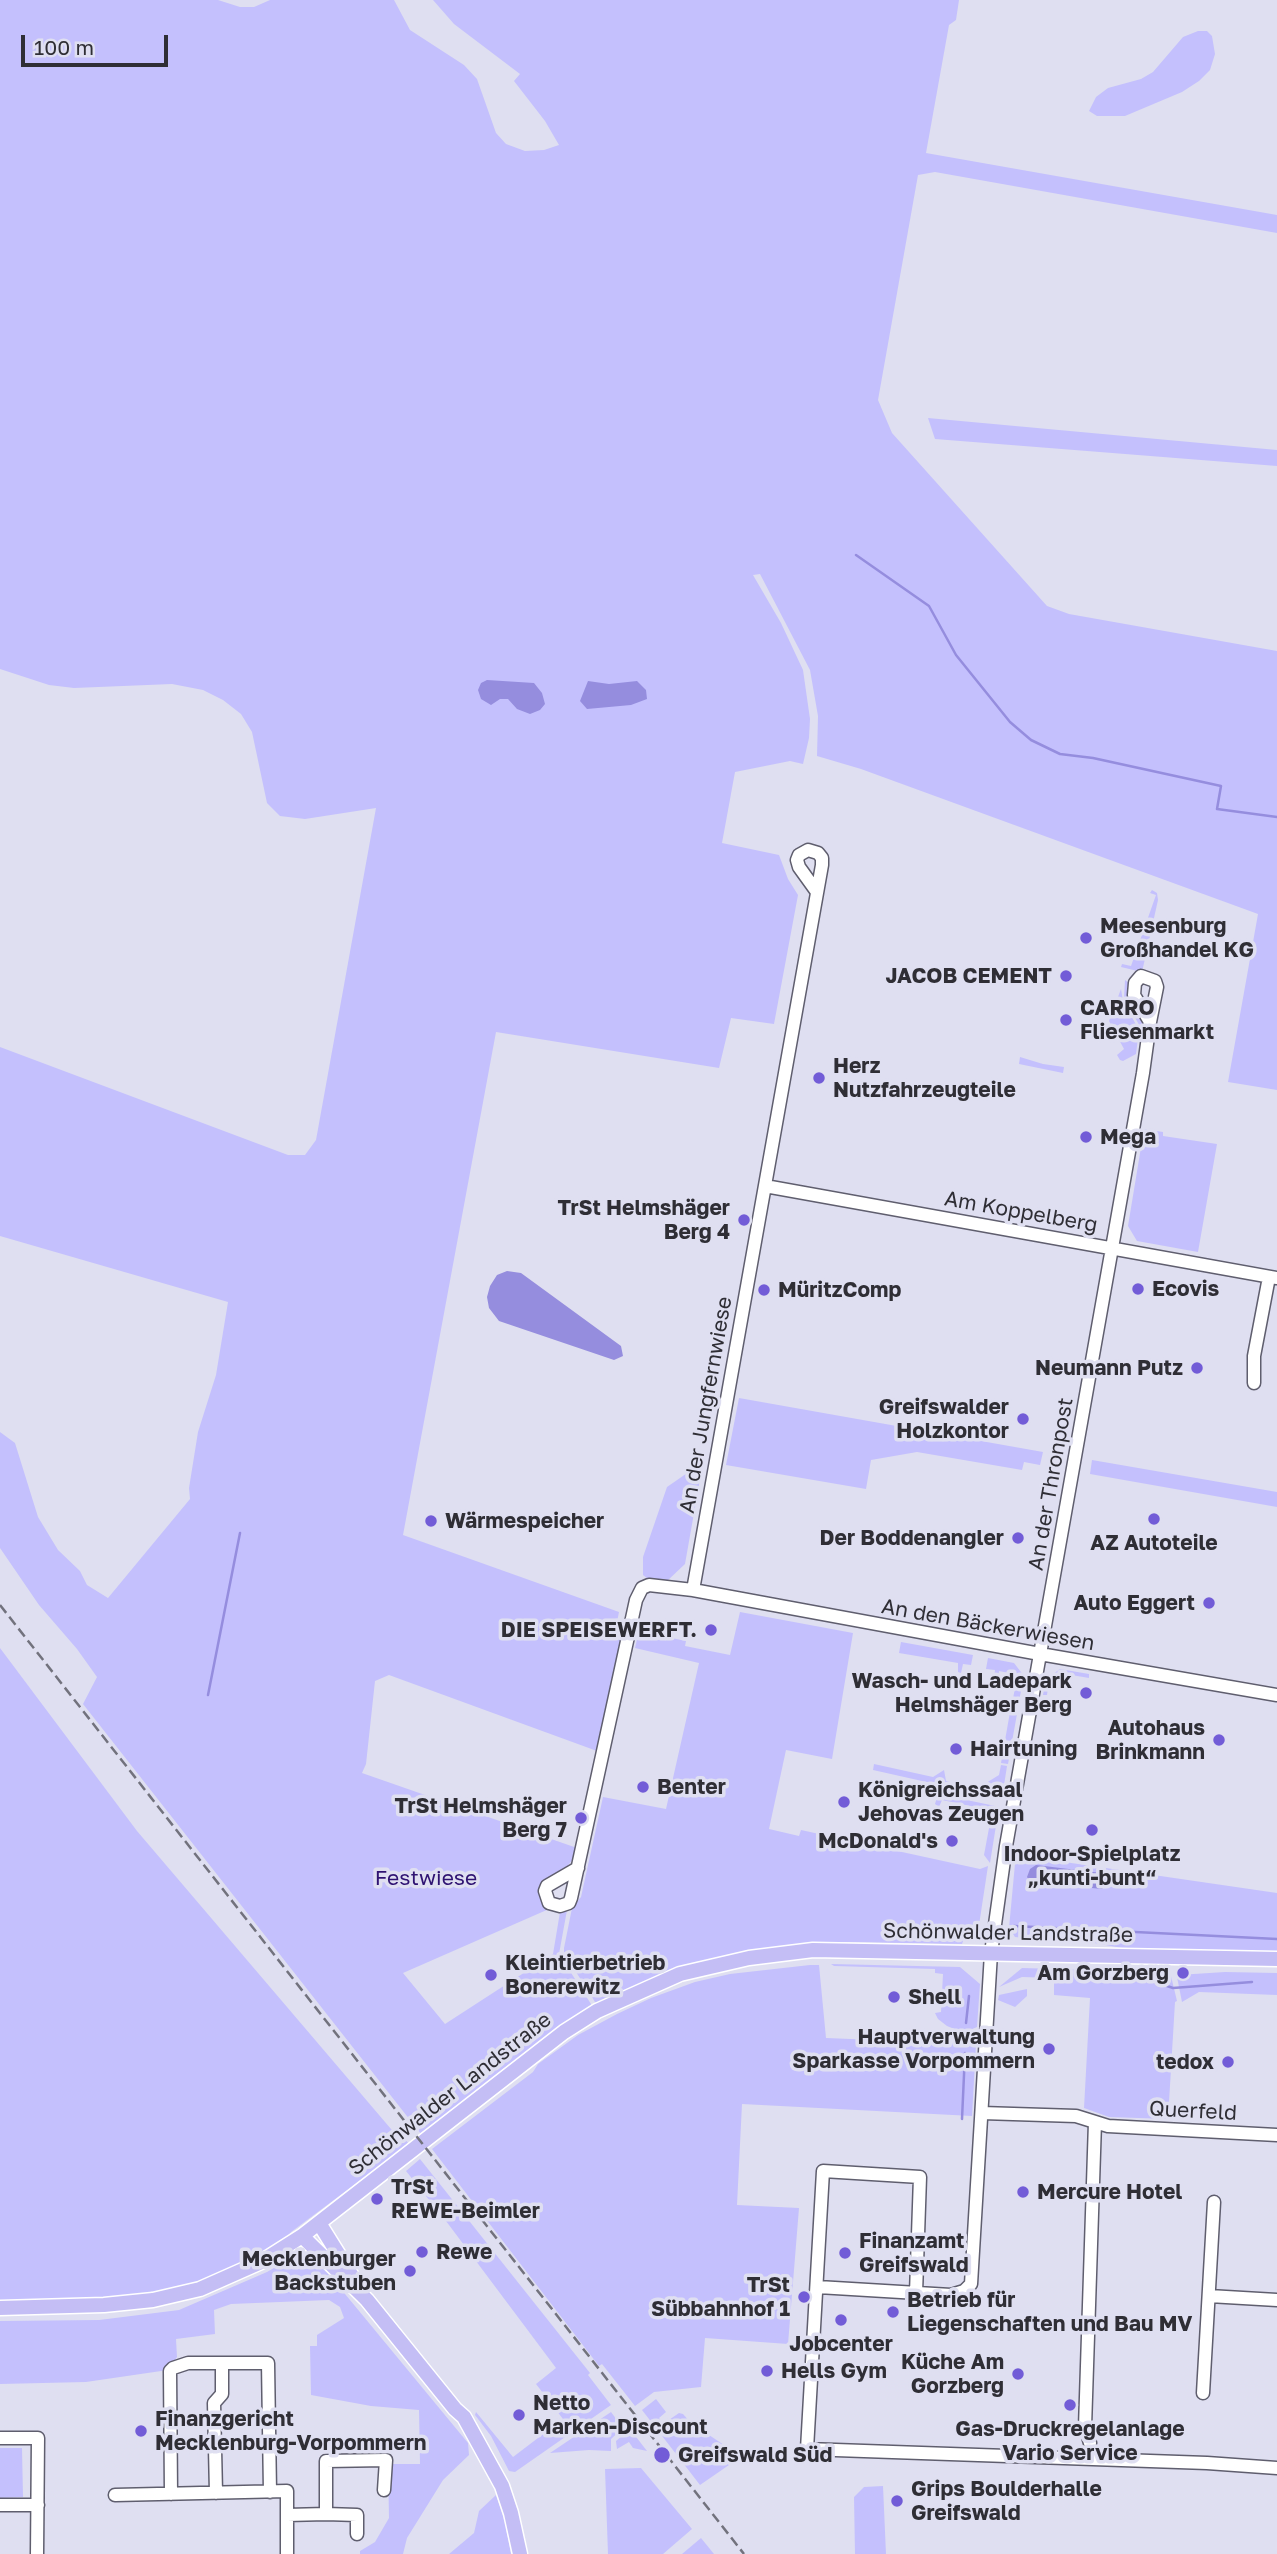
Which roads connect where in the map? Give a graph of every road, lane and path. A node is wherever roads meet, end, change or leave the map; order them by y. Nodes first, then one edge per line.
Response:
1 (817, 892) dead end
2 (1150, 1022) dead end
3 (765, 1186) junction
4 (1112, 1247) junction
5 (1273, 1278) edge
6 (1254, 1383) dead end
7 (693, 1590) junction
8 (1040, 1654) junction
9 (1277, 1695) edge
10 (578, 1868) dead end
11 (991, 1953) junction
12 (1277, 1959) edge
13 (982, 2113) junction
14 (1101, 2124) junction
15 (1277, 2135) edge
16 (1214, 2202) dead end
17 (319, 2223) junction
18 (302, 2236) junction
19 (818, 2287) junction
20 (916, 2292) junction
21 (1209, 2296) junction
22 (367, 2300) junction
23 (1277, 2300) edge
24 (0, 2308) edge
25 (222, 2364) junction
26 (1203, 2393) dead end
27 (0, 2438) edge
28 (1090, 2443) dead end
29 (1277, 2468) edge
30 (384, 2490) dead end
31 (270, 2492) junction
32 (216, 2493) junction
33 (171, 2494) junction
34 (115, 2495) dead end
35 (0, 2505) edge
36 (38, 2505) junction
37 (326, 2514) junction
38 (287, 2515) junction
39 (357, 2535) dead end
40 (37, 2554) edge
41 (287, 2554) edge
42 (520, 2554) edge

1 - 3 street, An der Jungfernwiese
2 - 4 street, An der Thronpost
3 - 4 street, Am Koppelberg
3 - 7 street, An der Jungfernwiese
4 - 5 street, Am Koppelberg
4 - 8 street, An der Thronpost
5 - 6 street, Am Koppelberg
7 - 8 street, An den Bäckerwiesen
7 - 10 street
8 - 9 street, An den Bäckerwiesen
8 - 11 street, An der Thronpost
11 - 12 main road, Schönwalder Landstraße
11 - 13 street
11 - 17 main road, Schönwalder Landstraße
13 - 14 street, Querfeld
13 - 20 street
14 - 15 street, Querfeld
14 - 28 street
16 - 21 street
17 - 18 main road, Schönwalder Landstraße
17 - 22 main road
18 - 22 main road
18 - 24 main road, Schönwalder Landstraße
19 - 20 street
19 - 20 street
19 - 29 street
21 - 23 street
21 - 26 street
22 - 42 main road
25 - 31 street
25 - 32 street
25 - 33 street
27 - 36 street
30 - 37 street
31 - 32 street
31 - 38 street
32 - 33 street
33 - 34 street
35 - 36 street
36 - 40 street
37 - 38 street
37 - 39 street
38 - 41 street

